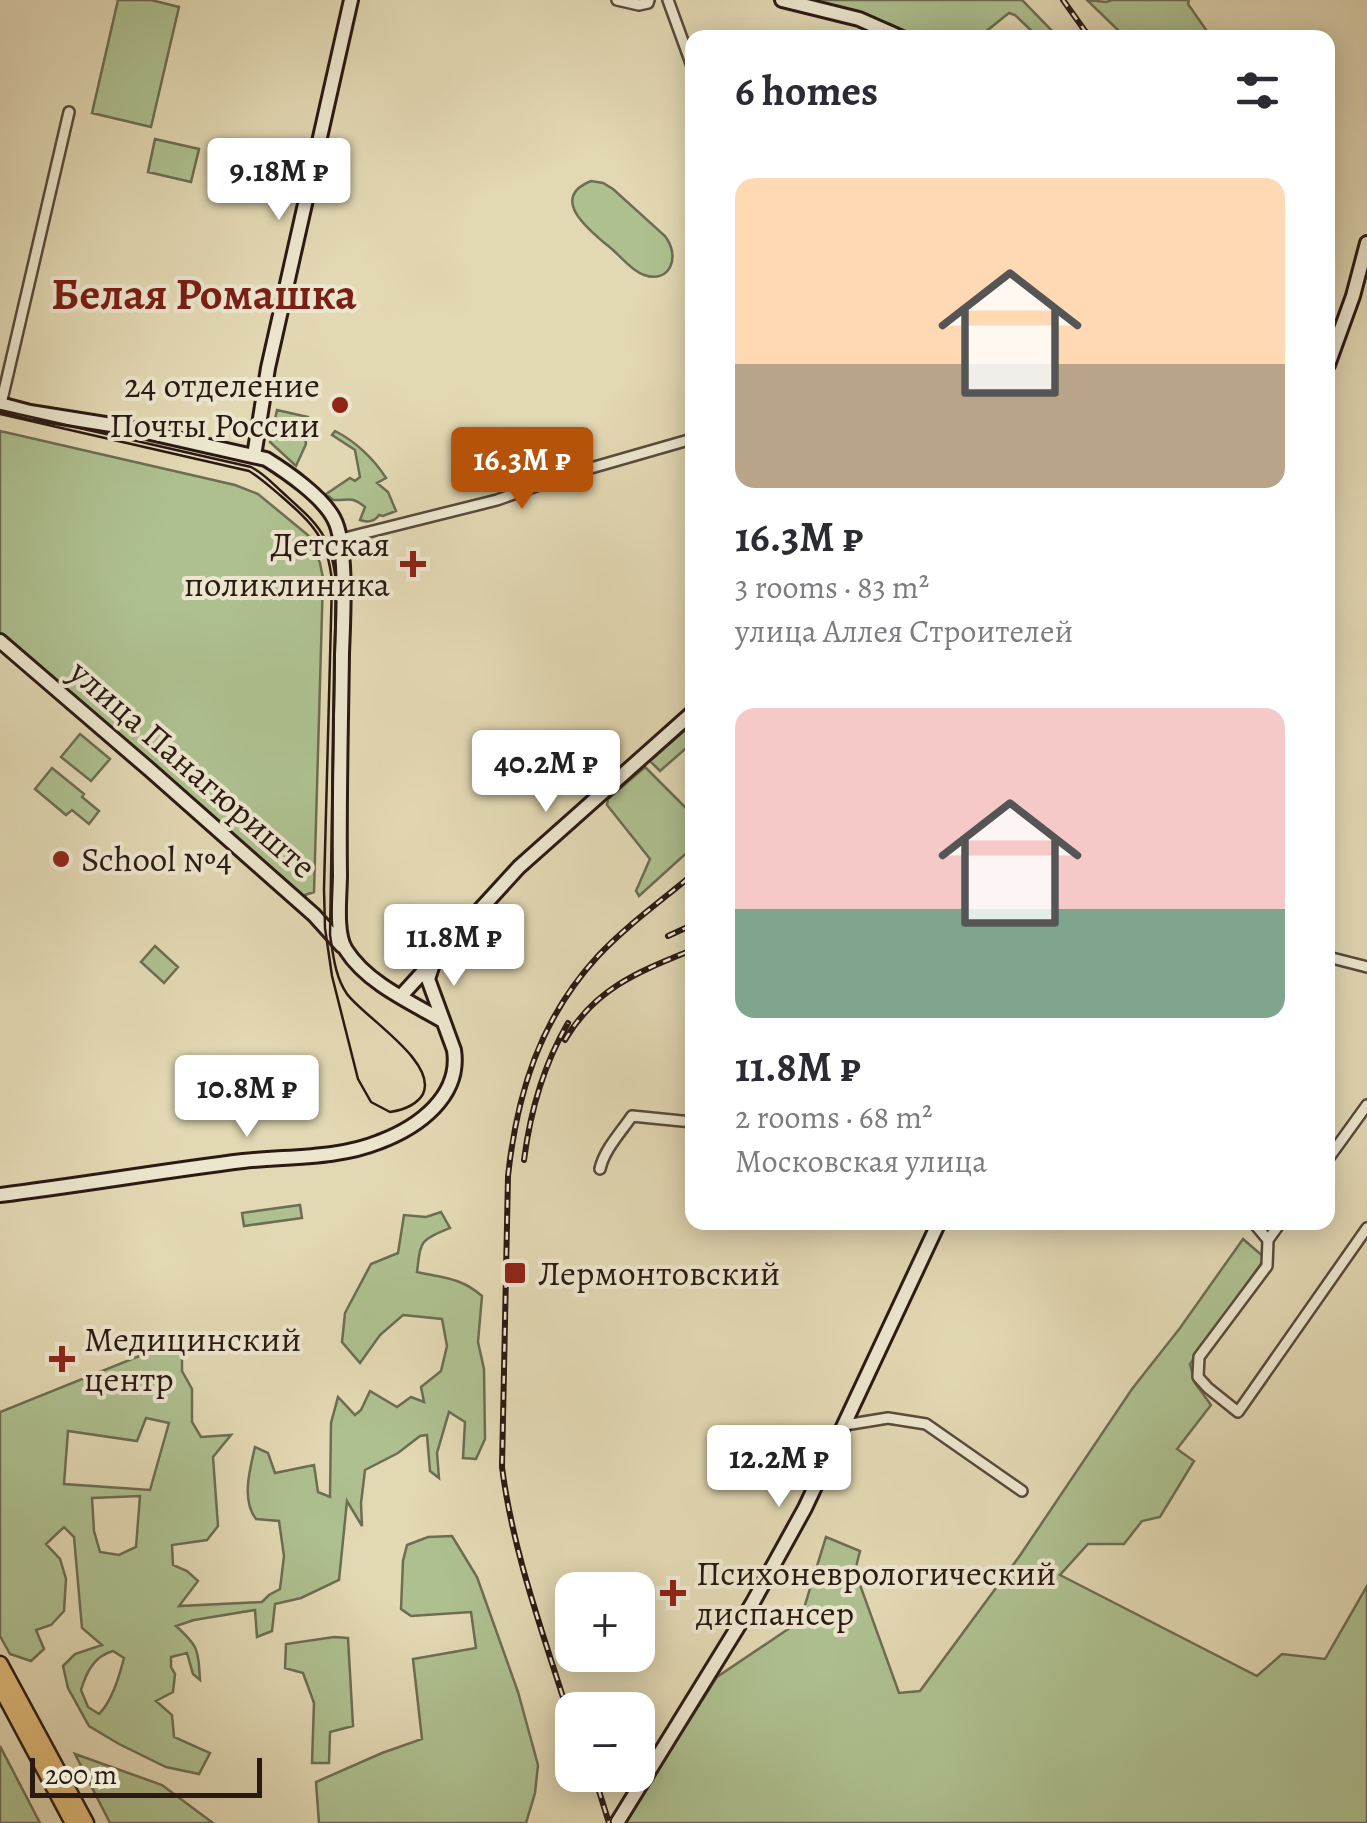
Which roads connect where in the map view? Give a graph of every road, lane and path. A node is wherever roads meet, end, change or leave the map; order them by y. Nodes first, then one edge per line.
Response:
1 (351, 0) edge
2 (617, 0) edge
3 (649, 0) edge
4 (668, 0) edge
5 (782, 0) edge
6 (883, 30) edge
7 (685, 47) edge
8 (69, 112) dead end
9 (1367, 242) edge
10 (1335, 346) edge
11 (1, 404) edge
12 (685, 440) edge
13 (254, 456) junction
14 (341, 538) junction
15 (0, 642) edge
16 (685, 719) edge
17 (342, 946) junction
18 (436, 956) junction
19 (1335, 959) edge
20 (1367, 967) edge
21 (401, 996) junction
22 (443, 1021) junction
23 (1367, 1105) edge
24 (685, 1121) edge
25 (1335, 1149) edge
26 (600, 1169) dead end
27 (0, 1195) edge
28 (1367, 1228) edge
29 (935, 1230) edge
30 (1260, 1230) edge
31 (1275, 1230) edge
32 (1268, 1240) junction
33 (845, 1426) junction
34 (1022, 1490) dead end
35 (0, 1664) edge
36 (0, 1686) edge
37 (73, 1823) edge
38 (86, 1823) edge
39 (617, 1823) edge

1 - 13 street
2 - 3 street
4 - 7 street
5 - 6 street
8 - 11 street
9 - 10 street
11 - 13 street
12 - 14 street
13 - 14 street
14 - 17 street
15 - 17 street, улица Панагюриште
16 - 18 street
17 - 21 street, улица Панагюриште
18 - 21 street
18 - 22 street
19 - 20 street
21 - 22 street, улица Панагюриште
22 - 27 street
23 - 25 street
24 - 26 street
28 - 32 street
29 - 33 street
30 - 32 street
31 - 32 street
33 - 34 street
33 - 39 street
35 - 38 main road
36 - 37 main road

